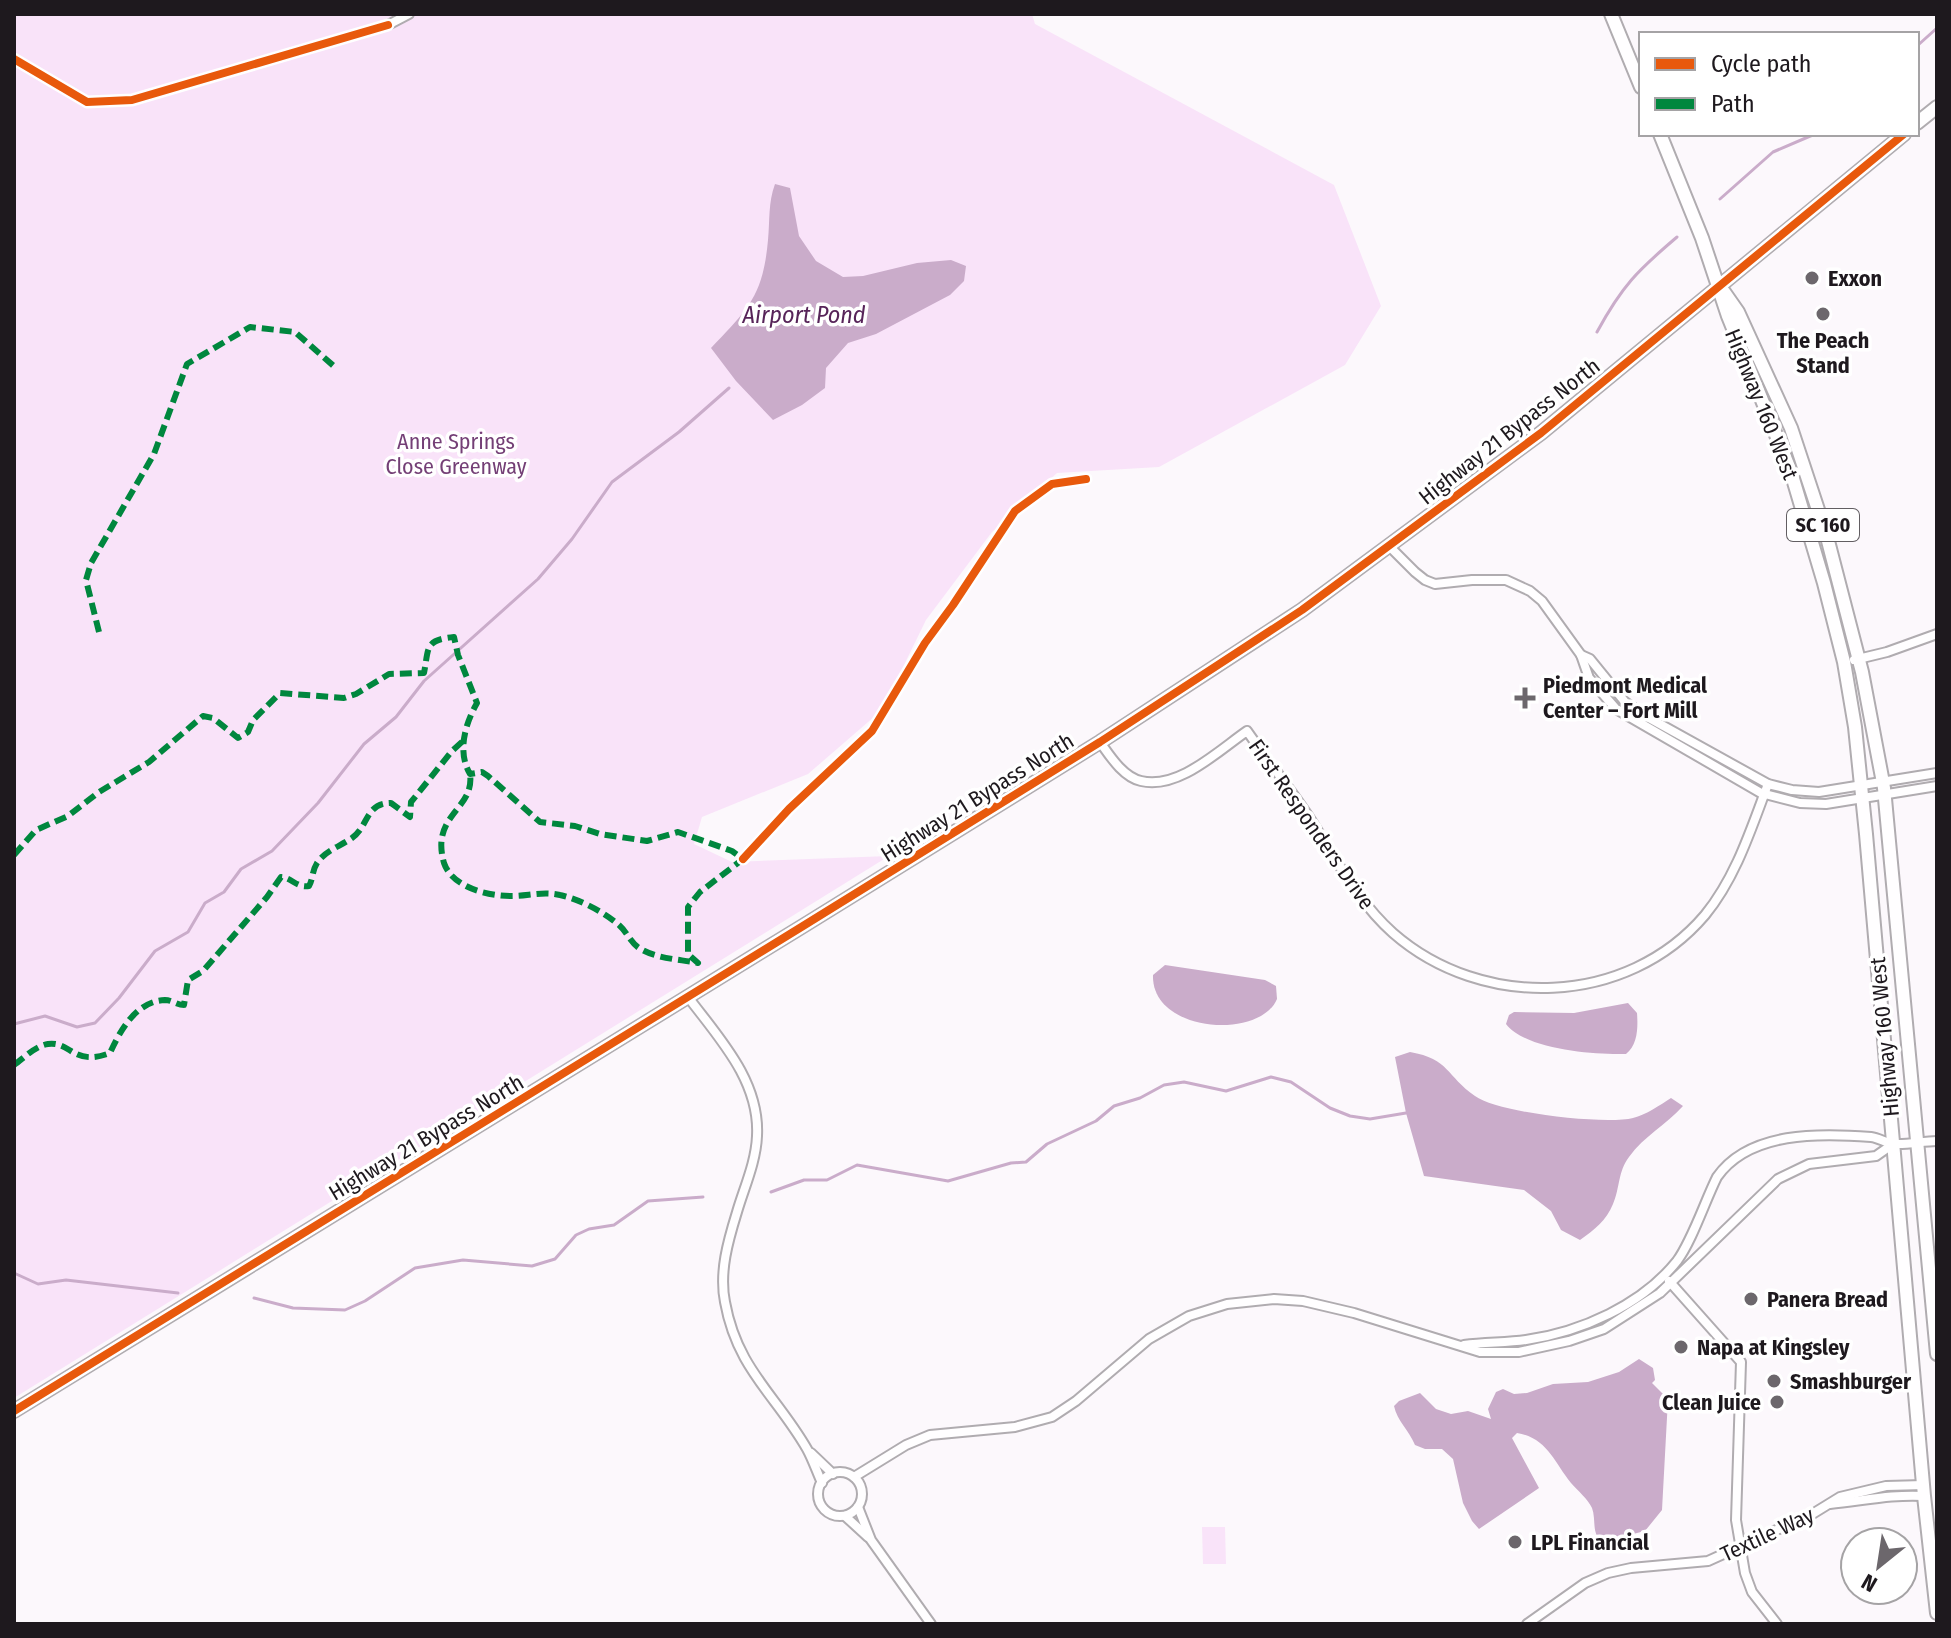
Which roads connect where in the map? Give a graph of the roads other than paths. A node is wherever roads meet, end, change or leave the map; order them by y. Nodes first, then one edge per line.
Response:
1 (409, 14) edge
2 (1611, 14) edge
3 (388, 25) dead end
4 (1639, 82) edge
5 (1937, 107) edge
6 (1919, 121) edge
7 (1661, 136) edge
8 (1902, 136) edge
9 (1719, 285) junction
10 (1390, 547) junction
11 (1937, 634) edge
12 (1581, 655) junction
13 (1859, 659) junction
14 (1844, 662) junction
15 (1649, 718) junction
16 (1645, 727) junction
17 (1100, 742) junction
18 (1937, 773) edge
19 (1768, 784) junction
20 (1937, 786) edge
21 (1872, 790) junction
22 (1764, 794) junction
23 (688, 997) junction
24 (1937, 1141) edge
25 (1918, 1142) junction
26 (1893, 1144) junction
27 (1663, 1275) junction
28 (1671, 1283) junction
29 (1464, 1345) junction
30 (1937, 1354) edge
31 (14, 1411) edge
32 (808, 1450) junction
33 (882, 1462) junction
34 (833, 1474) junction
35 (854, 1477) junction
36 (822, 1483) junction
37 (860, 1486) junction
38 (1924, 1491) junction
39 (858, 1507) junction
40 (845, 1516) junction
41 (871, 1540) junction
42 (1741, 1547) junction
43 (1937, 1613) edge
44 (931, 1624) edge
45 (1527, 1624) edge
46 (1777, 1624) edge

1 - 3 street
2 - 4 main road
5 - 6 main road
7 - 9 main road, SC 160
8 - 9 main road, Highway 21 Bypass North
9 - 10 main road, Highway 21 Bypass North
9 - 13 main road, Highway 160 West / SC 160
9 - 14 main road, Highway 160 West / SC 160
10 - 12 street
10 - 17 main road, Highway 21 Bypass North
11 - 13 street
12 - 15 street
12 - 16 street
13 - 14 street
13 - 21 main road, Highway 160 West / SC 160
14 - 21 main road, Highway 160 West / SC 160
15 - 16 street
15 - 19 street
16 - 22 street
17 - 22 street, First Responders Drive
17 - 23 main road, Highway 21 Bypass North
18 - 21 street
19 - 21 street
19 - 22 street, First Responders Drive
20 - 21 street
21 - 22 street
21 - 25 main road, Highway 160 West / SC 160
21 - 26 main road, Highway 160 West / SC 160
23 - 31 main road, Highway 21 Bypass North
23 - 32 street
24 - 25 street
25 - 26 street
25 - 30 main road, Highway 160 West / SC 160
26 - 27 street
26 - 28 street
26 - 38 main road, Highway 160 West / SC 160
27 - 28 street
27 - 29 street
28 - 29 street
28 - 42 street
29 - 33 street
32 - 34 street
32 - 36 street
33 - 35 street
33 - 37 street
34 - 35 street
34 - 36 street
35 - 37 street
36 - 40 street
37 - 39 street
38 - 42 street, Textile Way
38 - 43 main road, Highway 160 West / SC 160
39 - 40 street
39 - 41 street
40 - 41 street
41 - 44 street
42 - 45 street, Textile Way
42 - 46 street

